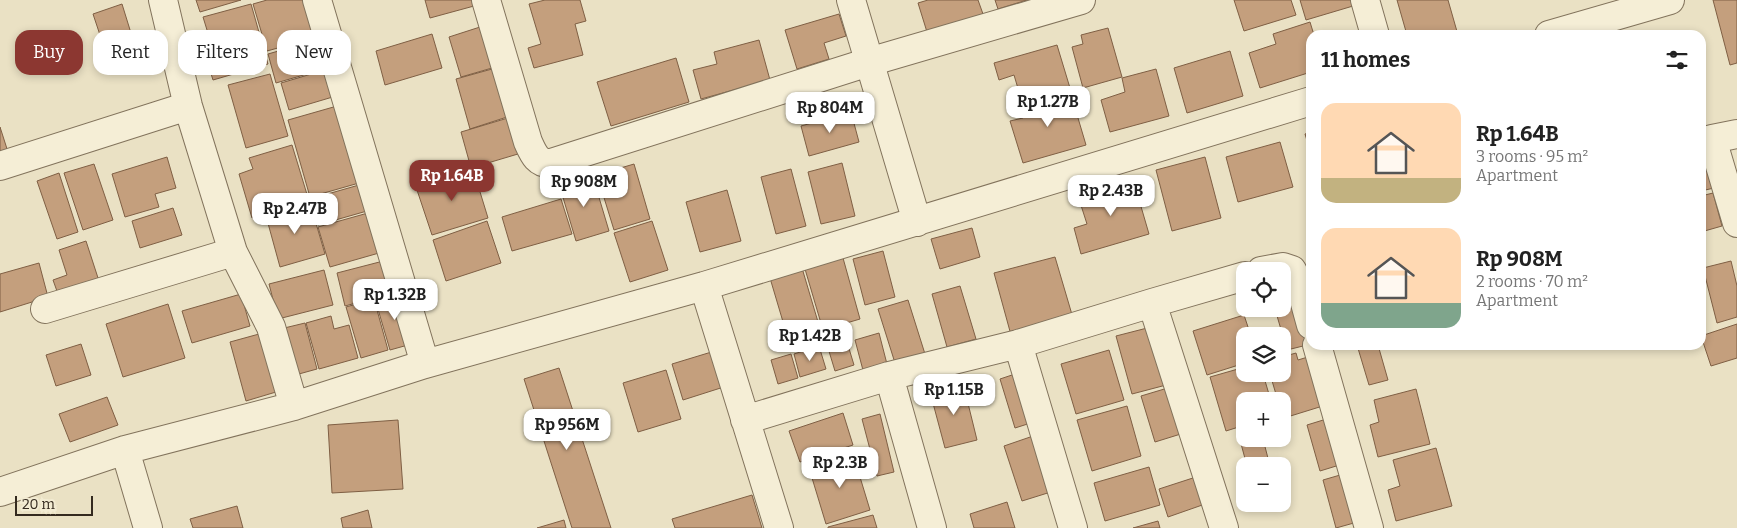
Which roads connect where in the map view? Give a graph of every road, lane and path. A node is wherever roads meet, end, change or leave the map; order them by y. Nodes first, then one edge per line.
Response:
1 (163, 0) edge
2 (317, 0) edge
3 (486, 0) edge
4 (851, 0) edge
5 (1081, 0) edge
6 (1365, 0) edge
7 (1670, 0) edge
8 (1374, 30) edge
9 (1565, 30) edge
10 (869, 62) junction
11 (1306, 103) edge
12 (188, 106) junction
13 (1717, 139) edge
14 (0, 166) edge
15 (917, 222) junction
16 (1737, 223) edge
17 (232, 252) junction
18 (1291, 270) edge
19 (1236, 279) edge
20 (704, 286) junction
21 (1152, 303) junction
22 (1306, 307) edge
23 (45, 310) dead end
24 (1018, 344) junction
25 (1318, 350) edge
26 (425, 364) junction
27 (889, 376) junction
28 (294, 406) junction
29 (745, 420) junction
30 (125, 450) junction
31 (0, 492) edge
32 (148, 528) edge
33 (779, 528) edge
34 (932, 528) edge
35 (1073, 528) edge
36 (1224, 528) edge
37 (1368, 528) edge

1 - 12 street
2 - 26 street
3 - 10 street
4 - 10 street
5 - 10 street
6 - 8 street
7 - 9 street
10 - 15 street
11 - 15 street
12 - 14 street
12 - 17 street
13 - 16 street
15 - 20 street
17 - 23 street
17 - 28 street
18 - 22 street
19 - 21 street
20 - 26 street
20 - 29 street
21 - 24 street
21 - 36 street
24 - 27 street
24 - 35 street
25 - 37 street
26 - 28 street
27 - 29 street
27 - 34 street
28 - 30 street
29 - 33 street
30 - 31 street
30 - 32 street

